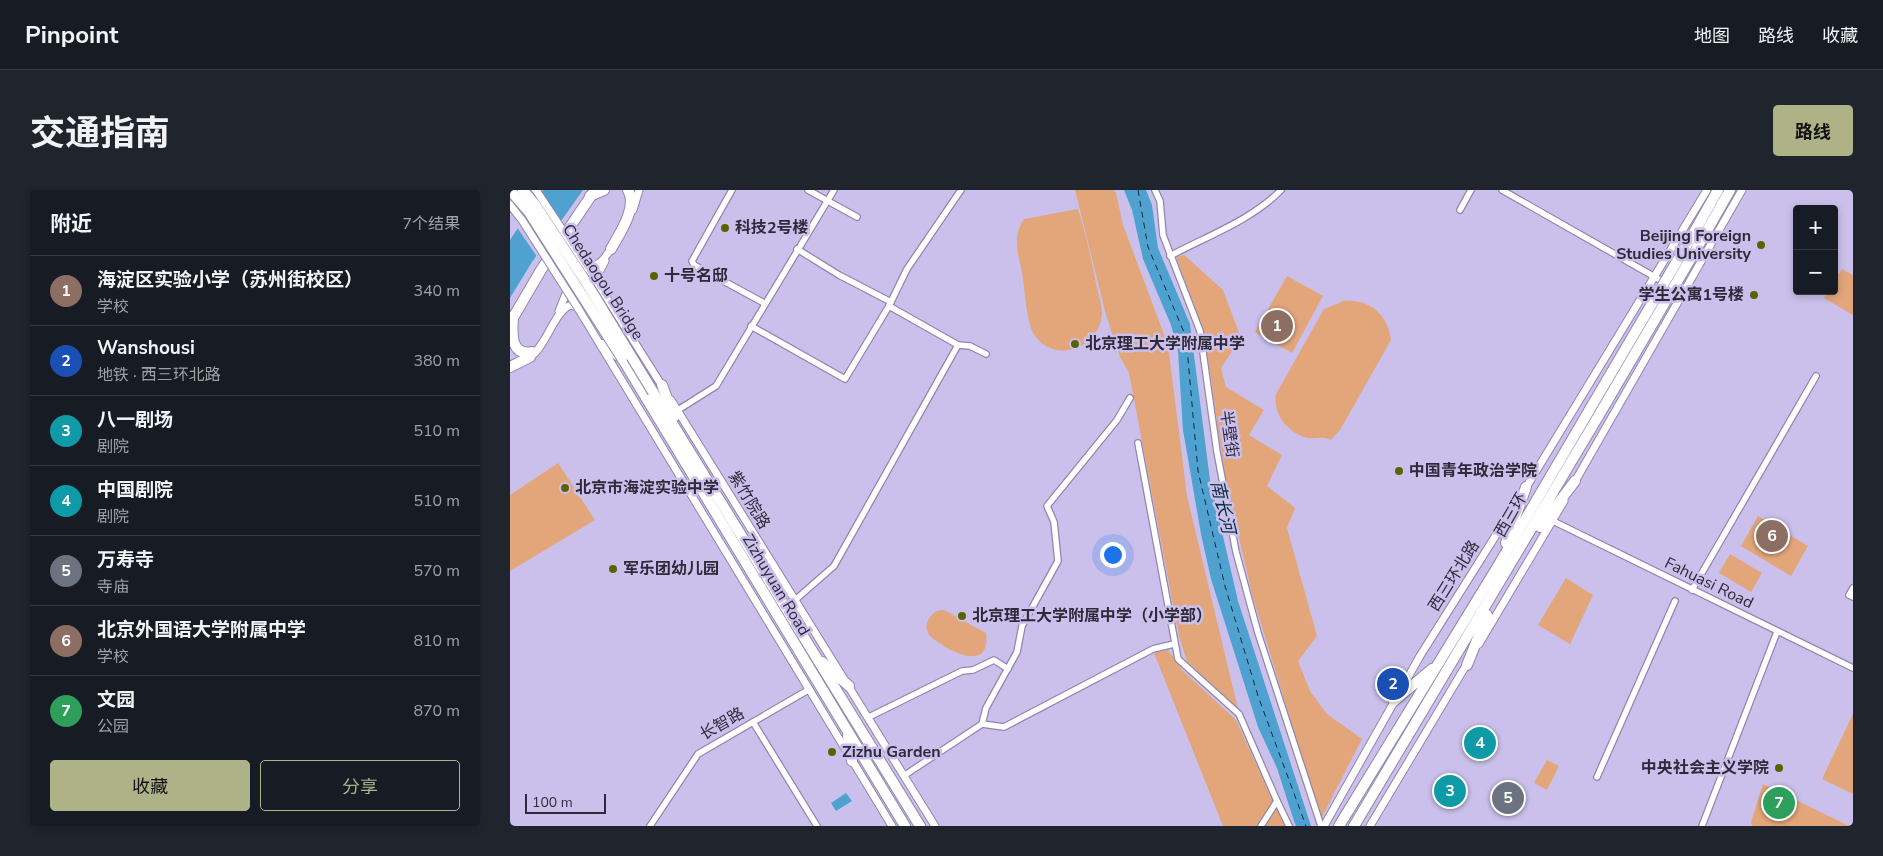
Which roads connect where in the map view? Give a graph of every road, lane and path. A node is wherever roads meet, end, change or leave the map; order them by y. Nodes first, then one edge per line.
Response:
1 (510, 190) edge
2 (516, 190) edge
3 (523, 190) edge
4 (536, 190) edge
5 (604, 190) edge
6 (628, 190) edge
7 (639, 190) edge
8 (732, 190) edge
9 (808, 190) edge
10 (834, 190) edge
11 (961, 190) edge
12 (1155, 190) edge
13 (1282, 190) edge
14 (1471, 190) edge
15 (1502, 190) edge
16 (1707, 190) edge
17 (1718, 190) edge
18 (1730, 190) edge
19 (1742, 190) edge
20 (594, 192) edge
21 (510, 200) edge
22 (827, 200) junction
23 (510, 205) edge
24 (1460, 210) dead end
25 (857, 217) dead end
26 (612, 249) junction
27 (797, 249) junction
28 (1170, 256) junction
29 (588, 270) junction
30 (1655, 277) junction
31 (595, 280) junction
32 (567, 291) junction
33 (1683, 293) junction
34 (764, 303) junction
35 (890, 304) junction
36 (578, 308) junction
37 (512, 319) edge
38 (552, 326) junction
39 (751, 326) junction
40 (602, 344) junction
41 (958, 345) junction
42 (986, 354) dead end
43 (531, 355) junction
44 (622, 358) junction
45 (510, 367) edge
46 (1816, 376) dead end
47 (662, 385) junction
48 (653, 392) joint
49 (1130, 398) dead end
50 (678, 410) junction
51 (1594, 412) junction
52 (1138, 443) dead end
53 (685, 446) junction
54 (1575, 481) junction
55 (1526, 487) junction
56 (1553, 522) junction
57 (1514, 560) junction
58 (1498, 566) junction
59 (1501, 582) junction
60 (1853, 588) edge
61 (1692, 590) junction
62 (1853, 597) edge
63 (794, 601) junction
64 (1675, 601) dead end
65 (1777, 632) junction
66 (1174, 644) junction
67 (813, 655) junction
68 (1438, 664) junction
69 (1467, 665) junction
70 (1853, 668) edge
71 (1008, 669) junction
72 (849, 686) junction
73 (808, 690) junction
74 (1394, 701) junction
75 (868, 717) junction
76 (753, 722) junction
77 (982, 724) junction
78 (847, 730) junction
79 (852, 761) junction
80 (905, 775) junction
81 (1597, 777) dead end
82 (1277, 801) junction
83 (650, 826) edge
84 (817, 826) edge
85 (892, 826) edge
86 (905, 826) edge
87 (919, 826) edge
88 (935, 826) edge
89 (1261, 826) edge
90 (1289, 826) edge
91 (1322, 826) edge
92 (1339, 826) edge
93 (1354, 826) edge
94 (1370, 826) edge
95 (1702, 826) edge

1 - 44 highway, Chedaogou Bridge, bridge
2 - 21 highway
3 - 48 highway, Chedaogou Bridge, bridge
4 - 29 street, 紫竹院路, bridge
5 - 20 highway
6 - 26 highway
7 - 26 street
8 - 34 street
9 - 22 street
10 - 22 street
11 - 35 street
12 - 28 street, 半壁街
13 - 28 street
14 - 24 street
15 - 30 street
16 - 30 street, 西三环北路
17 - 51 highway, 西三环, bridge
18 - 51 highway, 西三环, bridge
19 - 33 street
20 - 37 highway
22 - 25 street
22 - 27 street
23 - 32 street, bridge
26 - 29 street
26 - 31 street
27 - 34 street
27 - 35 street
28 - 91 street, 半壁街
29 - 31 street, 紫竹院路
30 - 33 street
30 - 55 street, 西三环北路
31 - 47 street, 紫竹院路
32 - 36 street, bridge
32 - 38 street
33 - 54 street
34 - 39 street
35 - 39 street
35 - 41 street
36 - 38 street
36 - 40 street
37 - 43 highway
38 - 43 street
39 - 50 street
40 - 44 highway
40 - 73 street
41 - 42 street
41 - 63 street
43 - 45 highway
44 - 78 highway, Zizhuyuan Road
46 - 61 street
47 - 50 street, 紫竹院路
47 - 53 highway
48 - 53 highway, Zizhuyuan Road
49 - 71 street
50 - 63 street, 紫竹院路
51 - 57 highway, 西三环
51 - 58 highway, 西三环
52 - 66 street
53 - 67 highway, Zizhuyuan Road
54 - 56 street
54 - 57 highway
55 - 58 highway
55 - 74 street, 西三环北路
56 - 61 street, Fahuasi Road
56 - 69 street
57 - 59 highway, 西三环
58 - 68 highway, 西三环
59 - 69 highway
59 - 93 highway, 西三环
60 - 62 street
61 - 65 street, Fahuasi Road
63 - 72 street, 紫竹院路
64 - 81 street
65 - 70 street, Fahuasi Road
65 - 95 street
66 - 77 street
66 - 82 street
67 - 72 highway
67 - 87 highway, Zizhuyuan Road
68 - 74 highway
68 - 92 highway, 西三环
69 - 94 street
71 - 75 street
71 - 77 street
72 - 75 street, 紫竹院路
73 - 76 street, 长智路
73 - 79 street
74 - 91 street, 西三环北路
75 - 80 street, 紫竹院路
76 - 83 street, 长智路
76 - 84 street
77 - 80 street
78 - 79 highway
78 - 86 highway, Zizhuyuan Road
79 - 85 street
80 - 88 street, 紫竹院路
82 - 89 street
82 - 90 street

